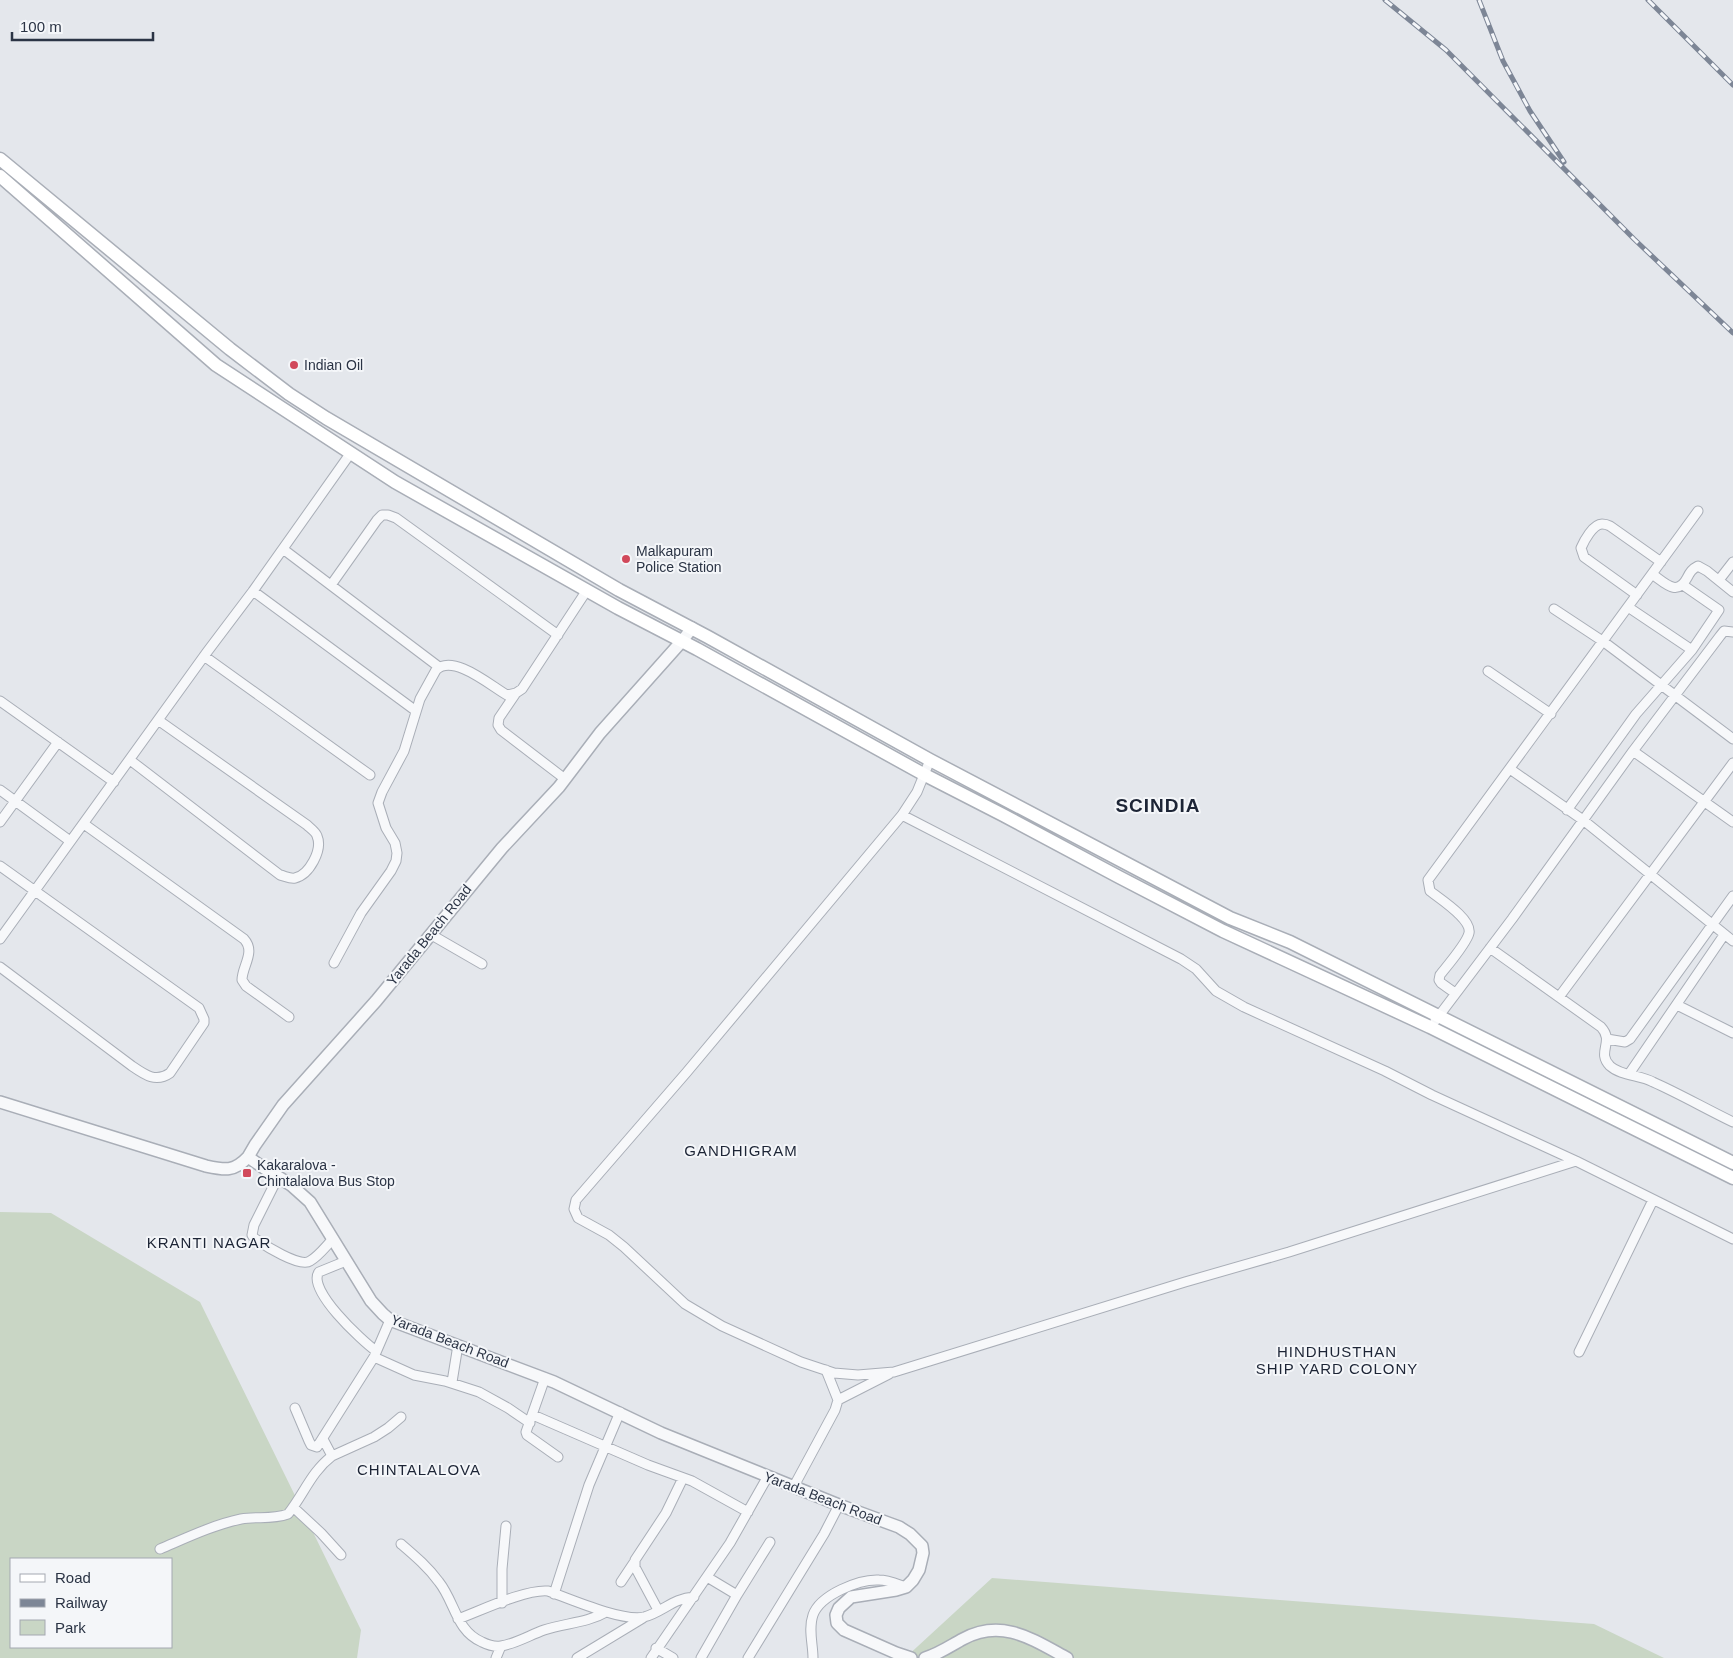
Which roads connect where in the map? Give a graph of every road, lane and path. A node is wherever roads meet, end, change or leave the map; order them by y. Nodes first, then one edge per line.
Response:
1 (0, 159) edge
2 (0, 176) edge
3 (350, 454) junction
4 (1698, 511) dead end
5 (284, 549) junction
6 (1661, 562) junction
7 (1733, 562) edge
8 (1652, 574) junction
9 (1719, 580) junction
10 (330, 585) junction
11 (1683, 585) junction
12 (587, 590) junction
13 (253, 591) junction
14 (1733, 592) edge
15 (1637, 595) junction
16 (1628, 607) junction
17 (1554, 609) dead end
18 (692, 628) junction
19 (1733, 632) edge
20 (558, 635) junction
21 (682, 641) junction
22 (1604, 642) junction
23 (1692, 650) junction
24 (204, 656) junction
25 (439, 667) junction
26 (1488, 670) dead end
27 (1662, 684) junction
28 (516, 694) junction
29 (1674, 696) junction
30 (1, 703) edge
31 (416, 711) junction
32 (1551, 714) junction
33 (158, 720) junction
34 (1733, 739) edge
35 (58, 742) junction
36 (1634, 751) junction
37 (130, 760) junction
38 (930, 760) junction
39 (1733, 763) edge
40 (1510, 769) junction
41 (370, 775) dead end
42 (925, 775) junction
43 (565, 779) junction
44 (114, 782) junction
45 (0, 790) edge
46 (15, 801) junction
47 (1010, 802) junction
48 (1704, 802) junction
49 (1567, 810) junction
50 (902, 815) junction
51 (1003, 815) junction
52 (1583, 820) junction
53 (0, 822) edge
54 (1733, 822) edge
55 (84, 824) junction
56 (70, 841) junction
57 (0, 866) edge
58 (1649, 873) junction
59 (35, 891) junction
60 (1733, 896) edge
61 (1712, 925) junction
62 (430, 934) junction
63 (1724, 935) junction
64 (0, 938) edge
65 (1733, 941) edge
66 (1490, 948) junction
67 (334, 963) dead end
68 (482, 964) dead end
69 (0, 967) edge
70 (1455, 993) junction
71 (1558, 997) junction
72 (1677, 1005) junction
73 (289, 1016) dead end
74 (1438, 1016) junction
75 (1430, 1027) junction
76 (1733, 1033) edge
77 (1607, 1039) junction
78 (1629, 1074) junction
79 (0, 1102) edge
80 (1733, 1122) edge
81 (248, 1157) junction
82 (1576, 1161) junction
83 (1733, 1163) edge
84 (278, 1177) junction
85 (1733, 1178) edge
86 (1653, 1200) junction
87 (333, 1239) junction
88 (1733, 1240) edge
89 (346, 1261) junction
90 (390, 1320) junction
91 (458, 1345) junction
92 (1579, 1352) dead end
93 (375, 1354) junction
94 (826, 1370) junction
95 (894, 1372) junction
96 (545, 1378) junction
97 (452, 1382) junction
98 (838, 1400) junction
99 (295, 1408) dead end
100 (620, 1412) junction
101 (401, 1417) dead end
102 (531, 1419) junction
103 (323, 1439) junction
104 (605, 1447) junction
105 (332, 1456) junction
106 (558, 1456) dead end
107 (768, 1476) junction
108 (683, 1478) junction
109 (794, 1486) junction
110 (839, 1505) junction
111 (293, 1507) junction
112 (748, 1512) junction
113 (506, 1526) dead end
114 (770, 1542) dead end
115 (401, 1544) dead end
116 (160, 1550) dead end
117 (341, 1555) dead end
118 (635, 1560) junction
119 (707, 1577) junction
120 (621, 1582) dead end
121 (906, 1587) junction
122 (554, 1594) junction
123 (737, 1594) junction
124 (694, 1596) junction
125 (502, 1603) junction
126 (658, 1610) junction
127 (606, 1612) junction
128 (643, 1617) junction
129 (458, 1619) junction
130 (501, 1646) junction
131 (656, 1648) junction
132 (496, 1658) edge
133 (577, 1658) edge
134 (651, 1658) edge
135 (673, 1658) edge
136 (701, 1658) edge
137 (748, 1658) edge
138 (812, 1658) edge
139 (910, 1658) edge
140 (925, 1658) edge
141 (1067, 1658) edge

1 - 18 main road
2 - 3 main road
3 - 5 street
3 - 12 main road
4 - 6 street
5 - 10 street
5 - 13 street
6 - 8 street
6 - 15 street
7 - 9 street
8 - 11 street
8 - 15 street
9 - 11 street
9 - 14 street
10 - 20 street
10 - 25 street
11 - 23 street
12 - 20 street
12 - 21 main road
13 - 24 street
13 - 31 street
15 - 16 street
16 - 22 street
16 - 23 street
17 - 22 street
18 - 21 street, Yarada Beach Road
18 - 38 main road
19 - 29 street
20 - 28 street
21 - 42 main road
21 - 43 street, Yarada Beach Road
22 - 27 street
22 - 32 street
23 - 27 street
24 - 33 street
24 - 41 street
25 - 28 street
25 - 31 street
26 - 32 street
27 - 29 street
27 - 49 street
28 - 43 street
29 - 34 street
29 - 36 street
30 - 35 street
31 - 67 street
32 - 40 street
33 - 37 street
33 - 37 street
35 - 44 street
35 - 46 street
36 - 48 street
36 - 52 street
37 - 44 street
38 - 42 street
38 - 47 main road
39 - 48 street
40 - 49 street
40 - 70 street
42 - 50 street
42 - 51 main road
43 - 62 street, Yarada Beach Road
44 - 55 street
45 - 46 street
46 - 53 street
46 - 56 street
47 - 51 street
47 - 74 main road
48 - 54 street
48 - 58 street
49 - 52 street
50 - 82 street
50 - 94 street
51 - 75 main road
52 - 58 street
52 - 66 street
55 - 56 street
55 - 73 street
56 - 59 street
57 - 59 street
58 - 61 street
58 - 71 street
59 - 64 street
59 - 69 street
60 - 61 street
61 - 63 street
61 - 77 street
62 - 68 street
62 - 81 street, Yarada Beach Road
63 - 65 street
63 - 72 street
66 - 70 street
66 - 71 street
70 - 74 street
71 - 77 street
72 - 76 street
72 - 78 street
74 - 75 street
74 - 83 main road
75 - 85 main road
77 - 78 street
78 - 80 street
79 - 81 street
81 - 84 street, Yarada Beach Road
82 - 86 street
82 - 95 street
84 - 87 street, Yarada Beach Road
84 - 87 street
86 - 88 street
86 - 92 street
87 - 89 street, Yarada Beach Road
89 - 90 street, Yarada Beach Road
89 - 93 street
90 - 91 street, Yarada Beach Road
90 - 93 street
91 - 96 street, Yarada Beach Road
91 - 97 street
93 - 97 street
93 - 103 street
94 - 95 street
94 - 98 street
95 - 98 street
96 - 100 street, Yarada Beach Road
96 - 102 street
97 - 102 street
98 - 109 street
99 - 103 street
100 - 104 street
100 - 107 street, Yarada Beach Road
101 - 105 street
102 - 104 street
102 - 106 street
103 - 105 street
104 - 108 street
104 - 122 street
105 - 111 street
107 - 109 street, Yarada Beach Road
107 - 112 street
108 - 112 street
108 - 118 street
109 - 110 street, Yarada Beach Road
110 - 121 street, Yarada Beach Road
110 - 137 street
111 - 116 street
111 - 117 street
112 - 119 street
113 - 125 street
114 - 123 street
115 - 129 street
118 - 120 street
118 - 126 street
119 - 123 street
119 - 124 street
121 - 138 street
121 - 139 street
122 - 125 street
122 - 127 street
123 - 136 street
124 - 126 street
124 - 131 street
125 - 129 street
126 - 128 street
127 - 128 street
127 - 130 street
128 - 133 street
129 - 130 street
130 - 132 street
131 - 134 street
131 - 135 street
140 - 141 street

